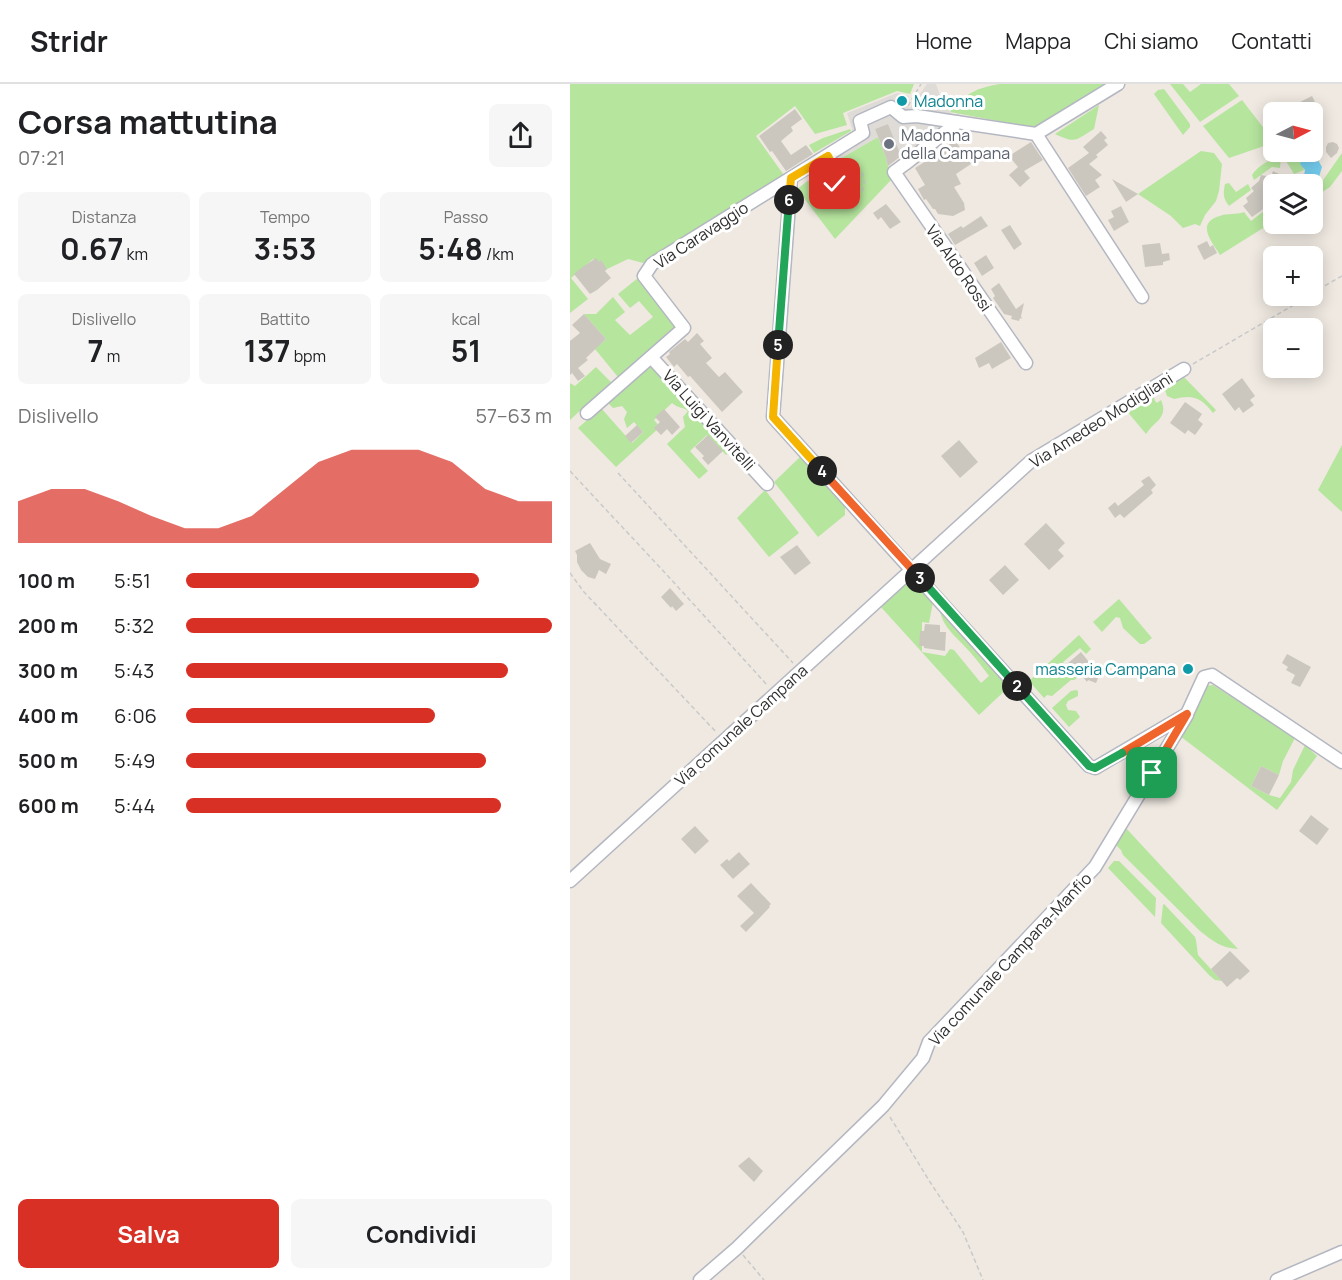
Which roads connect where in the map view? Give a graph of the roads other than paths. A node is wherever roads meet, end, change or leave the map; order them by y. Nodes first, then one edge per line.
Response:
1 (1118, 84) edge
2 (958, 122) junction
3 (1036, 134) junction
4 (791, 178) junction
5 (1142, 297) dead end
6 (651, 357) junction
7 (1026, 363) dead end
8 (1184, 369) road end
9 (587, 413) dead end
10 (767, 484) dead end
11 (911, 569) junction
12 (1187, 714) junction
13 (1342, 762) edge
14 (570, 881) edge
15 (1342, 1252) edge
16 (700, 1280) edge
17 (1277, 1280) edge

1 - 3 street
2 - 3 street
2 - 4 street, Via Caravaggio
2 - 7 street, Via Aldo Rossi
3 - 5 street
4 - 6 street, Via Caravaggio
4 - 11 street
6 - 9 street, Via Caravaggio
6 - 10 street, Via Luigi Vanvitelli
8 - 11 street, Via Amedeo Modigliani
11 - 12 street
11 - 14 street, Via comunale Campana
12 - 13 street, Via comunale Campana-Manfio
12 - 16 street, Via comunale Campana-Manfio
15 - 17 street

